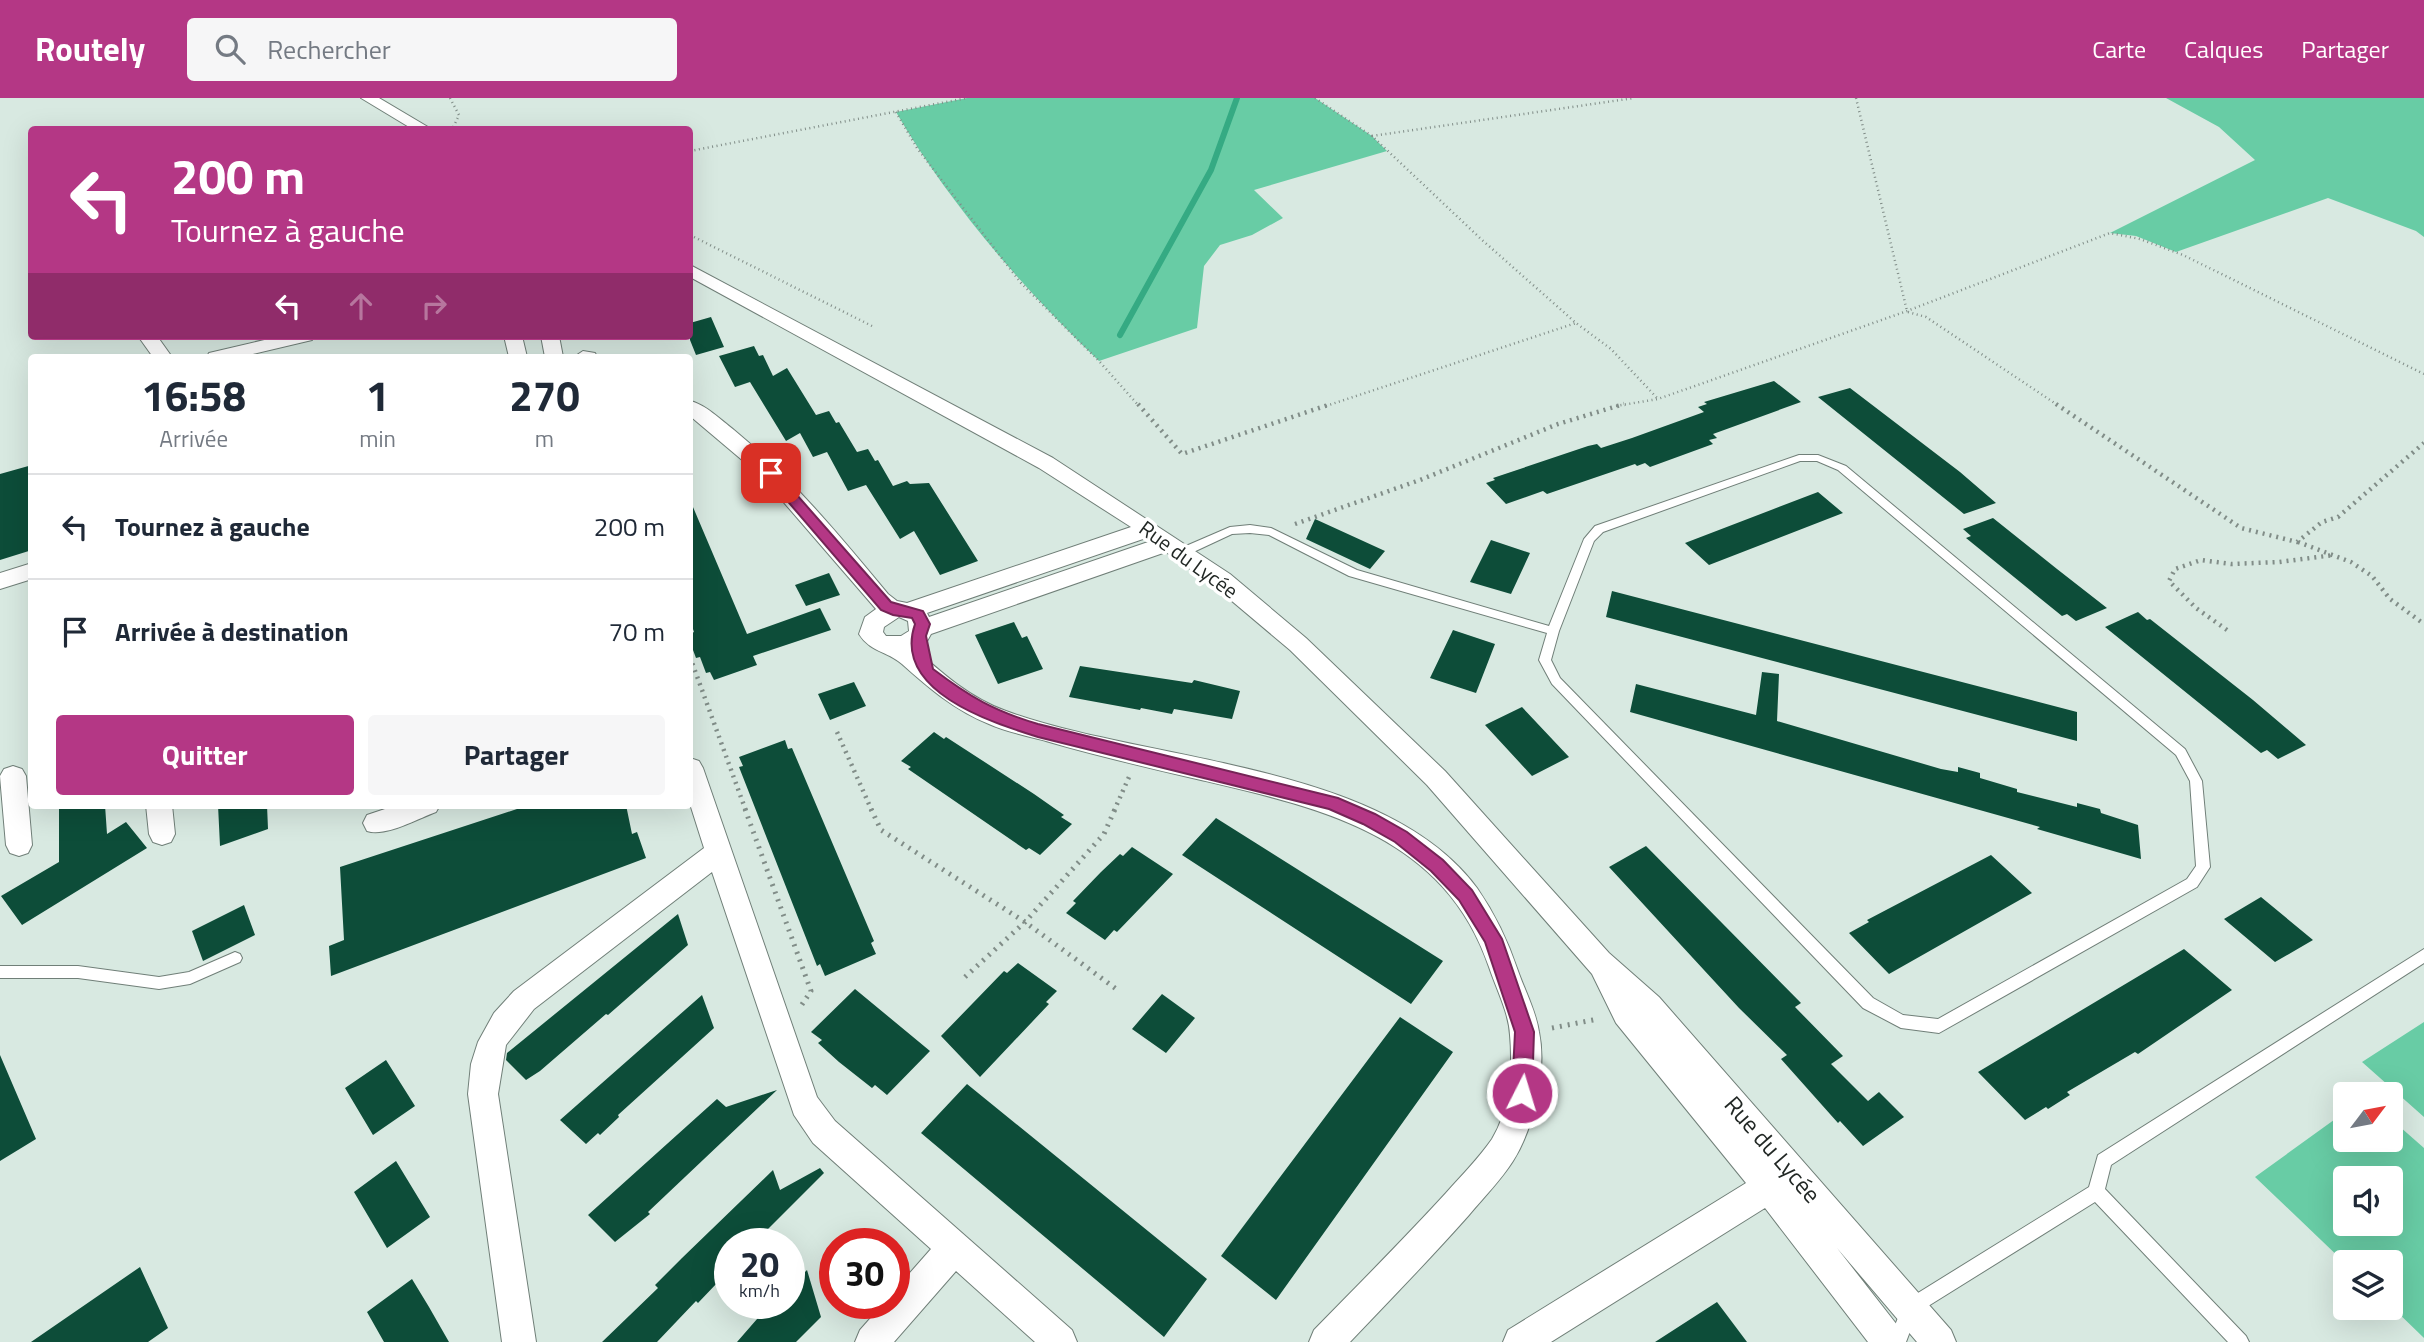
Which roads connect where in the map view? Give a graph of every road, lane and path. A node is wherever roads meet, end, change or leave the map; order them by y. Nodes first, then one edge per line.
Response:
1 (368, 98) edge
2 (450, 98) edge
3 (967, 98) edge
4 (1315, 98) edge
5 (1634, 98) edge
6 (1856, 98) edge
7 (896, 112) junction
8 (419, 126) edge
9 (454, 126) edge
10 (1372, 136) junction
11 (693, 149) edge
12 (693, 236) edge
13 (693, 272) edge
14 (1907, 312) junction
15 (1576, 323) junction
16 (872, 326) dead end
17 (276, 340) edge
18 (226, 354) edge
19 (2424, 374) edge
20 (1658, 399) junction
21 (693, 409) edge
22 (2424, 443) edge
23 (1149, 528) junction
24 (1271, 532) junction
25 (2297, 542) junction
26 (1176, 548) junction
27 (2334, 555) junction
28 (28, 572) edge
29 (0, 581) edge
30 (904, 621) junction
31 (2424, 624) edge
32 (2227, 630) dead end
33 (1553, 631) junction
34 (891, 647) junction
35 (693, 665) edge
36 (926, 672) junction
37 (837, 732) dead end
38 (1140, 755) junction
39 (15, 776) edge
40 (693, 777) edge
41 (159, 809) edge
42 (416, 809) edge
43 (376, 823) dead end
44 (162, 834) dead end
45 (19, 845) dead end
46 (718, 852) junction
47 (1026, 922) junction
48 (2424, 955) edge
49 (235, 958) dead end
50 (1599, 962) junction
51 (0, 972) edge
52 (965, 977) dead end
53 (1119, 991) dead end
54 (1626, 1014) junction
55 (1525, 1032) junction
56 (778, 1034) junction
57 (1767, 1186) junction
58 (2096, 1192) junction
59 (953, 1248) junction
60 (1911, 1307) junction
61 (519, 1342) edge
62 (872, 1342) edge
63 (1060, 1342) edge
64 (1326, 1342) edge
65 (1520, 1342) edge
66 (1889, 1342) edge
67 (1897, 1342) edge
68 (1939, 1342) edge
69 (2239, 1342) edge

1 - 8 street
2 - 9 path
3 - 7 path
4 - 10 path
5 - 10 path
6 - 14 path
7 - 11 path
7 - 15 path
10 - 15 path
12 - 16 path
13 - 23 street, Rue du Lycée
14 - 19 path
14 - 20 path
14 - 25 path
15 - 20 path
17 - 18 street
20 - 24 path
21 - 30 street
22 - 25 path
23 - 26 street, Rue du Lycée
23 - 30 street
24 - 26 lane
24 - 33 lane
25 - 27 path
26 - 30 street
26 - 50 street, Rue du Lycée
27 - 31 path
27 - 32 path
28 - 29 street
30 - 34 street
30 - 34 street
30 - 36 street
33 - 33 lane
34 - 36 street
35 - 56 path
36 - 38 street
37 - 47 path
38 - 47 path
38 - 55 street
39 - 45 street
40 - 46 street
41 - 44 street
42 - 43 street
46 - 56 street
46 - 61 street
47 - 52 path
47 - 53 path
48 - 58 lane
49 - 51 lane
50 - 54 street, Rue du Lycée
50 - 60 street, Rue du Lycée
54 - 55 path
54 - 57 street, Rue du Lycée
55 - 64 street
56 - 59 street
57 - 65 street
57 - 66 street, Rue du Lycée
58 - 60 lane
58 - 69 lane
59 - 62 street
59 - 63 street
60 - 67 lane
60 - 68 street, Rue du Lycée

